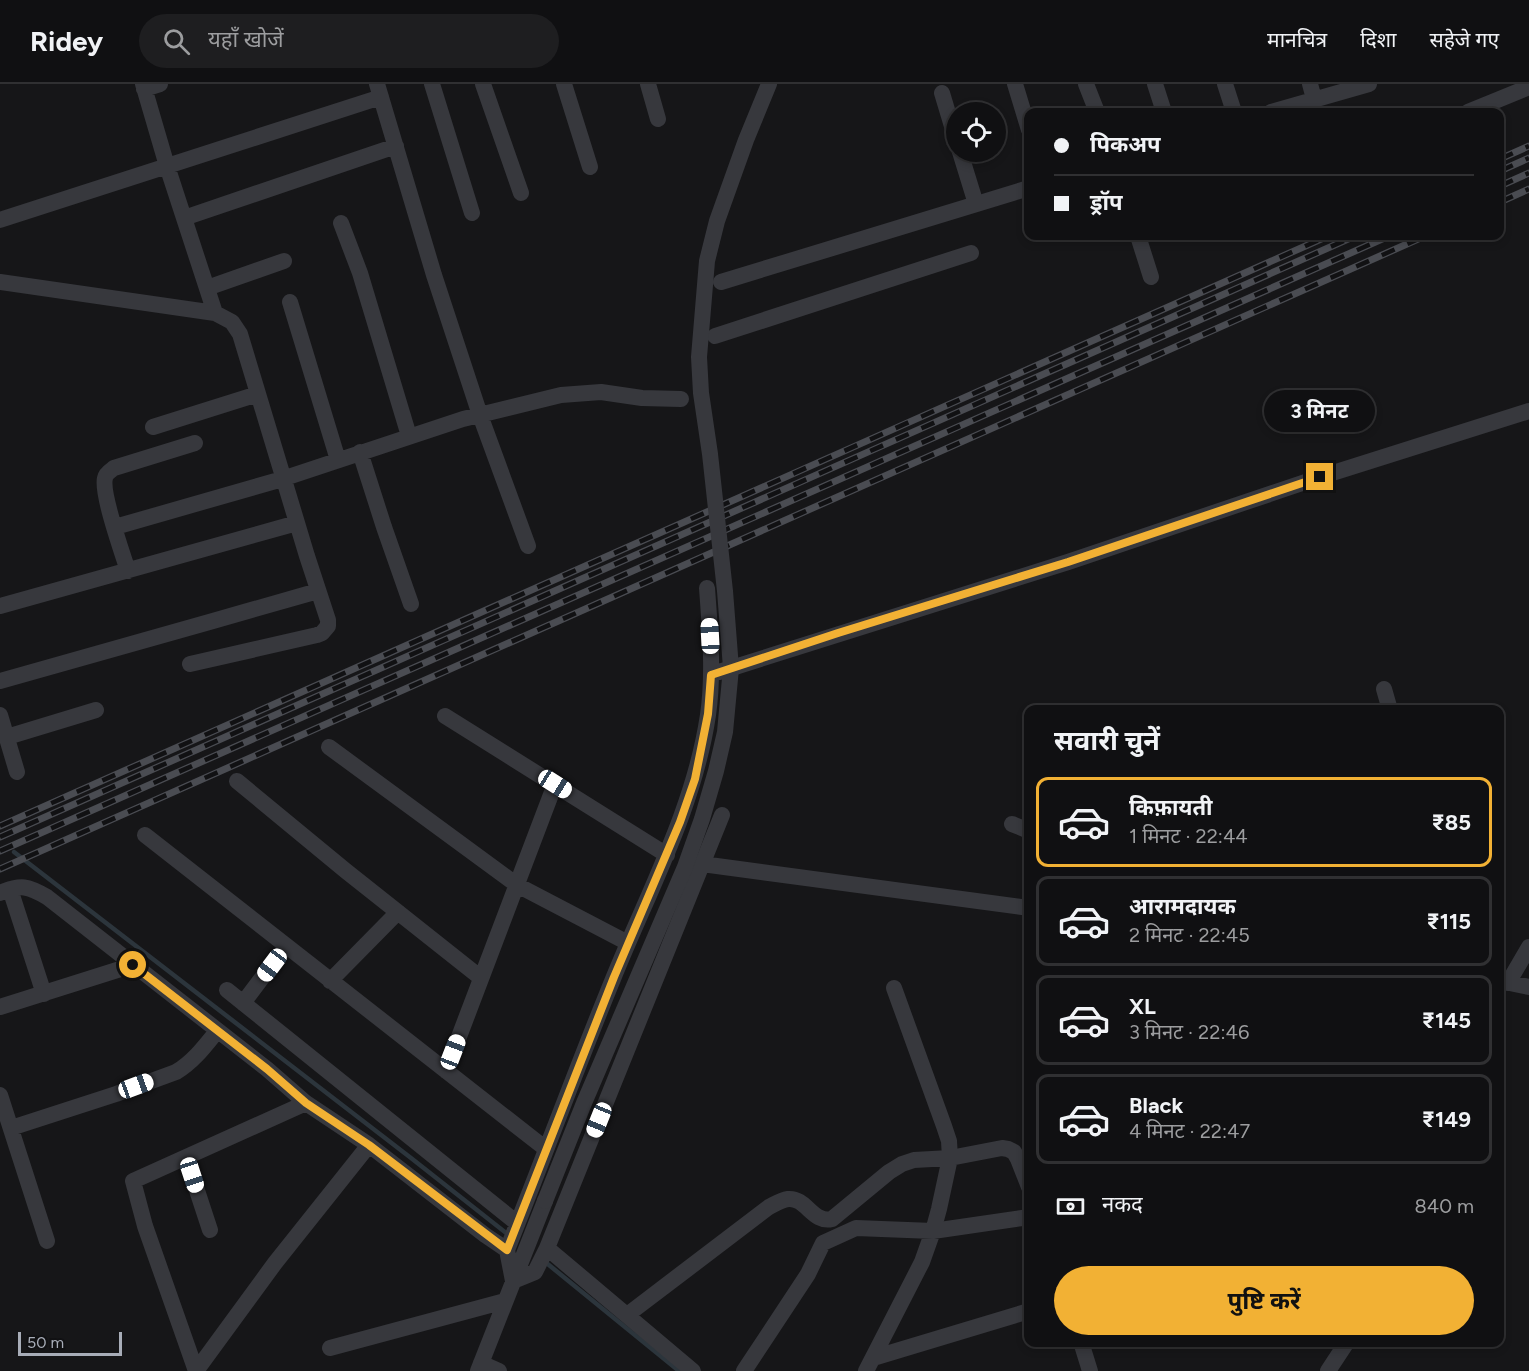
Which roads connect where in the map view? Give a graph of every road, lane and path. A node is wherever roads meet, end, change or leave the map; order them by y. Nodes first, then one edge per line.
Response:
1 (432, 84) edge
2 (483, 84) edge
3 (564, 84) edge
4 (648, 84) edge
5 (770, 84) edge
6 (1015, 84) edge
7 (1086, 84) edge
8 (1155, 84) edge
9 (1225, 84) edge
10 (1369, 84) edge
11 (149, 86) edge
12 (1529, 87) edge
13 (381, 88) edge
14 (1503, 90) edge
15 (1312, 92) edge
16 (942, 93) dead end
17 (946, 106) edge
18 (1095, 108) edge
19 (1163, 108) edge
20 (1233, 108) edge
21 (1279, 108) edge
22 (1474, 108) edge
23 (1024, 114) edge
24 (658, 119) dead end
25 (396, 146) junction
26 (963, 162) edge
27 (167, 166) junction
28 (590, 167) dead end
29 (1024, 190) edge
30 (521, 193) dead end
31 (976, 204) junction
32 (472, 213) dead end
33 (184, 218) junction
34 (0, 220) edge
35 (341, 223) dead end
36 (1139, 240) edge
37 (971, 253) dead end
38 (284, 261) dead end
39 (1151, 277) dead end
40 (0, 282) edge
41 (721, 282) dead end
42 (207, 288) junction
43 (290, 302) dead end
44 (215, 313) junction
45 (715, 336) dead end
46 (258, 394) junction
47 (681, 399) dead end
48 (1529, 411) edge
49 (480, 415) junction
50 (153, 427) dead end
51 (410, 436) junction
52 (195, 443) dead end
53 (360, 452) junction
54 (338, 460) junction
55 (284, 478) junction
56 (297, 524) junction
57 (115, 527) junction
58 (528, 546) dead end
59 (128, 570) junction
60 (708, 588) dead end
61 (318, 591) junction
62 (411, 604) dead end
63 (0, 606) edge
64 (190, 664) dead end
65 (711, 675) junction
66 (0, 681) edge
67 (1384, 689) dead end
68 (1389, 705) edge
69 (96, 710) dead end
70 (0, 715) edge
71 (445, 716) dead end
72 (7, 737) junction
73 (329, 747) dead end
74 (17, 772) dead end
75 (237, 781) dead end
76 (555, 784) junction
77 (722, 815) dead end
78 (1012, 824) dead end
79 (1024, 829) edge
80 (145, 836) dead end
81 (667, 855) junction
82 (702, 864) junction
83 (517, 885) junction
84 (5, 891) edge
85 (1024, 907) edge
86 (398, 912) junction
87 (628, 943) junction
88 (286, 946) junction
89 (1529, 947) edge
90 (133, 965) junction
91 (481, 978) junction
92 (330, 981) junction
93 (1504, 982) edge
94 (1529, 987) edge
95 (894, 988) dead end
96 (227, 990) dead end
97 (44, 994) junction
98 (243, 1003) junction
99 (0, 1007) edge
100 (217, 1031) junction
101 (446, 1071) junction
102 (0, 1095) edge
103 (306, 1103) junction
104 (11, 1128) junction
105 (369, 1145) junction
106 (546, 1149) junction
107 (186, 1157) junction
108 (950, 1158) junction
109 (1024, 1174) edge
110 (1024, 1218) edge
111 (210, 1230) dead end
112 (933, 1231) junction
113 (512, 1237) junction
114 (47, 1241) dead end
115 (544, 1255) junction
116 (513, 1281) junction
117 (505, 1301) junction
118 (1024, 1313) edge
119 (627, 1315) junction
120 (1083, 1347) edge
121 (1340, 1347) edge
122 (330, 1348) dead end
123 (870, 1364) edge
124 (480, 1367) edge
125 (196, 1371) edge
126 (499, 1371) edge
127 (693, 1371) edge
128 (744, 1371) edge
129 (1090, 1371) edge
130 (1328, 1371) edge

1 - 32 street
2 - 30 street
3 - 28 street
4 - 24 street
5 - 116 street, bridge
6 - 23 street
7 - 18 street
8 - 19 street
9 - 20 street
10 - 15 street
11 - 27 street
12 - 14 street
13 - 25 street
13 - 27 street
14 - 22 street
15 - 21 street
16 - 17 street
25 - 33 street
25 - 49 street
26 - 31 street
27 - 33 street
27 - 34 street
29 - 31 street
31 - 41 street
33 - 42 street
35 - 51 street
36 - 39 street
37 - 45 street
38 - 42 street
40 - 44 street
42 - 44 street
43 - 54 street
44 - 46 street
46 - 50 street
46 - 55 street
47 - 49 street
48 - 65 street
49 - 51 street
49 - 58 street
51 - 53 street
52 - 57 street
53 - 54 street
53 - 62 street
54 - 55 street
55 - 56 street
55 - 57 street
56 - 59 street
56 - 61 street
57 - 59 street
59 - 63 street
60 - 65 street
61 - 64 street
61 - 66 street
65 - 81 street
67 - 68 street
69 - 72 street
70 - 72 street
71 - 76 street
72 - 74 street
73 - 83 street
75 - 86 street
76 - 81 street
76 - 83 street
77 - 82 street
78 - 79 street
80 - 88 street
81 - 87 street
82 - 85 street
82 - 115 street
83 - 87 street
83 - 91 street
84 - 90 street
84 - 97 street
86 - 91 street
86 - 92 street
87 - 106 street
88 - 92 street
88 - 98 street
89 - 93 street
90 - 97 street
90 - 100 street
91 - 101 street
92 - 101 street
93 - 94 street
95 - 108 street
96 - 98 street
97 - 99 street
98 - 113 street
100 - 103 street
100 - 104 street
101 - 106 street
102 - 104 street
103 - 105 street
103 - 107 street
104 - 114 street
105 - 113 street
105 - 125 street
106 - 113 street
107 - 111 street
107 - 125 street
108 - 109 street
108 - 112 street
108 - 119 street
110 - 112 street
112 - 123 street
112 - 128 street
113 - 116 street
115 - 116 street
115 - 119 street
116 - 117 street
117 - 122 street
117 - 124 street
118 - 123 street
119 - 127 street
120 - 129 street
121 - 130 street
124 - 126 street

